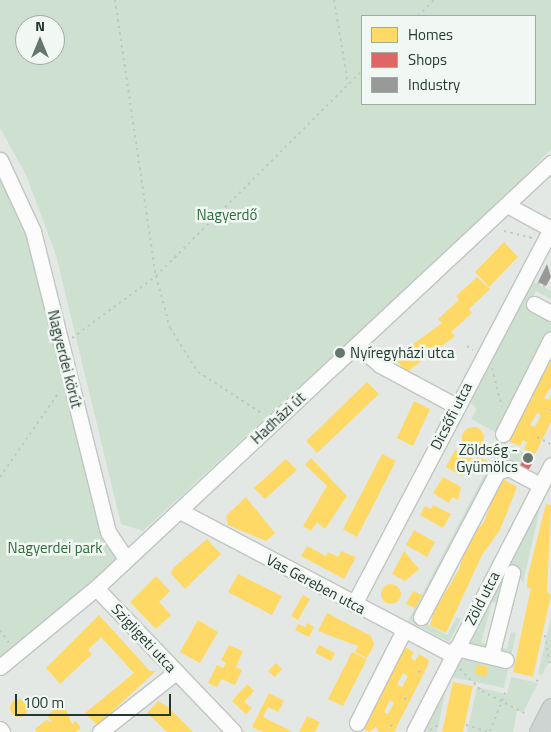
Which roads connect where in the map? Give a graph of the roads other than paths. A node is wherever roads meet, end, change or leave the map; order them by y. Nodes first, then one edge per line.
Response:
1 (0, 160) edge
2 (551, 163) edge
3 (507, 205) junction
4 (549, 233) edge
5 (534, 304) dead end
6 (551, 313) edge
7 (551, 339) edge
8 (357, 345) junction
9 (456, 406) junction
10 (503, 434) dead end
11 (547, 473) edge
12 (180, 511) junction
13 (126, 559) junction
14 (512, 573) dead end
15 (96, 588) junction
16 (354, 604) junction
17 (421, 617) dead end
18 (404, 630) junction
19 (454, 651) junction
20 (0, 667) edge
21 (176, 672) junction
22 (551, 708) edge
23 (357, 723) dead end
24 (0, 729) edge
25 (2, 732) edge
26 (100, 732) edge
27 (234, 732) edge
28 (414, 732) edge
29 (538, 732) edge

1 - 13 street, Nagyerdei körút
2 - 3 street, Hadházi út
3 - 4 street
3 - 8 street, Hadházi út
4 - 9 street, Dicsőfi utca
5 - 6 street
7 - 10 street
8 - 9 street
8 - 12 street, Hadházi út
9 - 16 street, Dicsőfi utca
11 - 17 street
11 - 19 street, Zöld utca
12 - 13 street, Hadházi út
12 - 16 street, Vas Gereben utca
13 - 15 street, Hadházi út
14 - 19 street, Vas Gereben utca
15 - 20 street, Hadházi út
15 - 21 street, Szigligeti utca
16 - 18 street, Vas Gereben utca
18 - 19 street, Vas Gereben utca
18 - 23 street
19 - 28 street, Zöld utca
21 - 26 street
21 - 27 street, Szigligeti utca
22 - 29 main road
24 - 25 street

